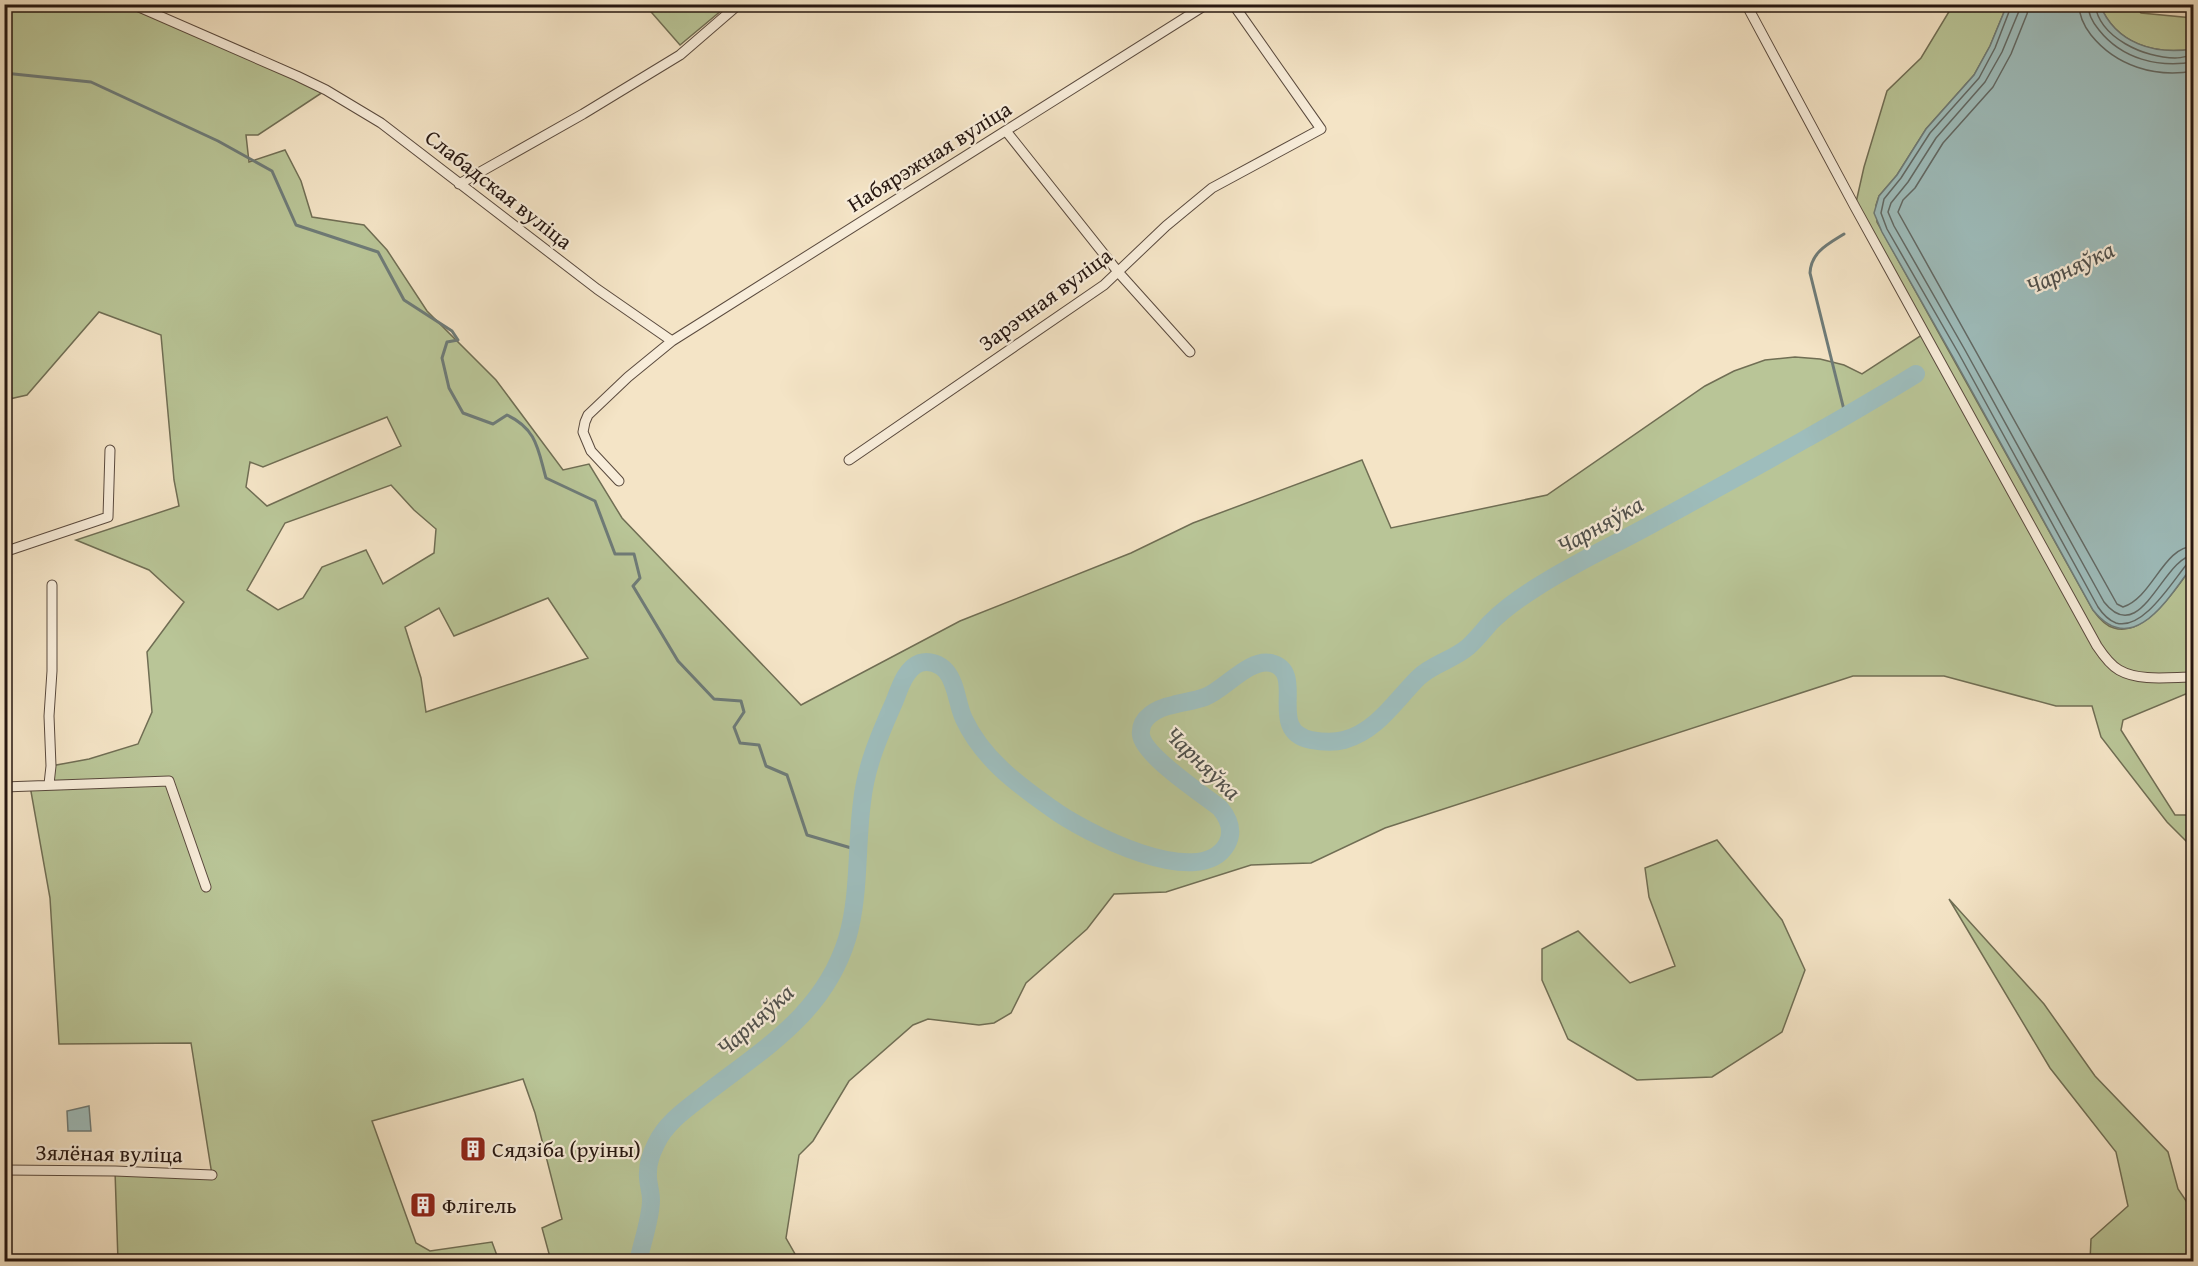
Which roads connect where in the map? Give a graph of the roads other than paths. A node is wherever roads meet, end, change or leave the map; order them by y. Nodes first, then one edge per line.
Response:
1 (132, 4) edge
2 (739, 4) edge
3 (1207, 4) edge
4 (1233, 4) edge
5 (1746, 4) edge
6 (1006, 131) junction
7 (459, 184) junction
8 (1119, 273) junction
9 (672, 341) junction
10 (1190, 352) dead end
11 (111, 450) dead end
12 (849, 460) dead end
13 (619, 482) dead end
14 (4, 552) edge
15 (52, 585) dead end
16 (2193, 676) edge
17 (49, 784) junction
18 (4, 787) edge
19 (206, 887) dead end
20 (4, 1170) edge
21 (212, 1175) dead end

1 - 7 street, Слабадская вуліца
2 - 7 street
3 - 6 street, Набярэжная вуліца
4 - 8 street, Зарэчная вуліца
5 - 16 street
6 - 8 street
6 - 9 street, Набярэжная вуліца
7 - 9 street, Слабадская вуліца
8 - 10 street
8 - 12 street, Зарэчная вуліца
9 - 13 street, Набярэжная вуліца
11 - 14 street
15 - 17 street
17 - 18 street
17 - 19 street
20 - 21 street, Зялёная вуліца

